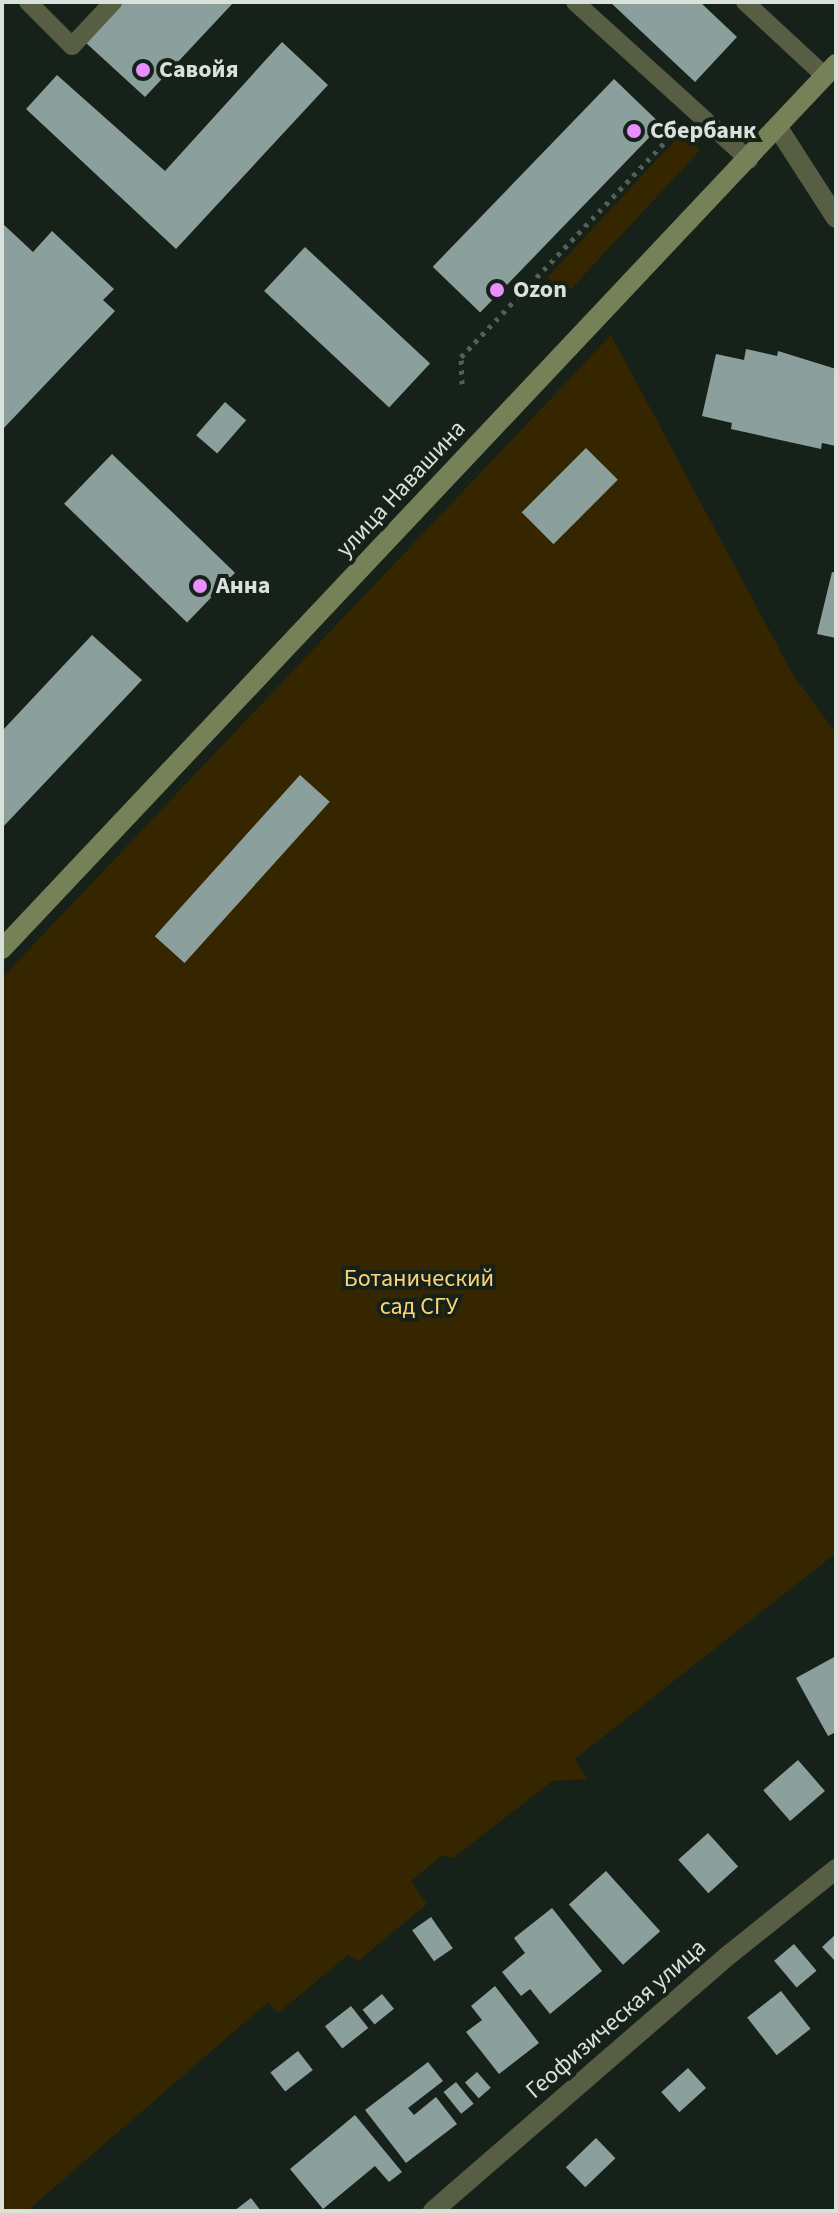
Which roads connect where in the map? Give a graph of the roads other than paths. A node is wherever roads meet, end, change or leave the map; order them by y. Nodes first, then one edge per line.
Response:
1 (28, 2) edge
2 (113, 2) edge
3 (575, 2) edge
4 (745, 2) edge
5 (830, 70) edge
6 (778, 128) junction
7 (749, 160) junction
8 (836, 218) edge
9 (2, 949) edge
10 (836, 1869) edge
11 (433, 2211) edge

1 - 2 lane
3 - 7 lane
4 - 5 lane
5 - 6 main road, улица Навашина
6 - 7 main road, улица Навашина
6 - 8 street
7 - 9 main road, улица Навашина
10 - 11 street, Геофизическая улица

